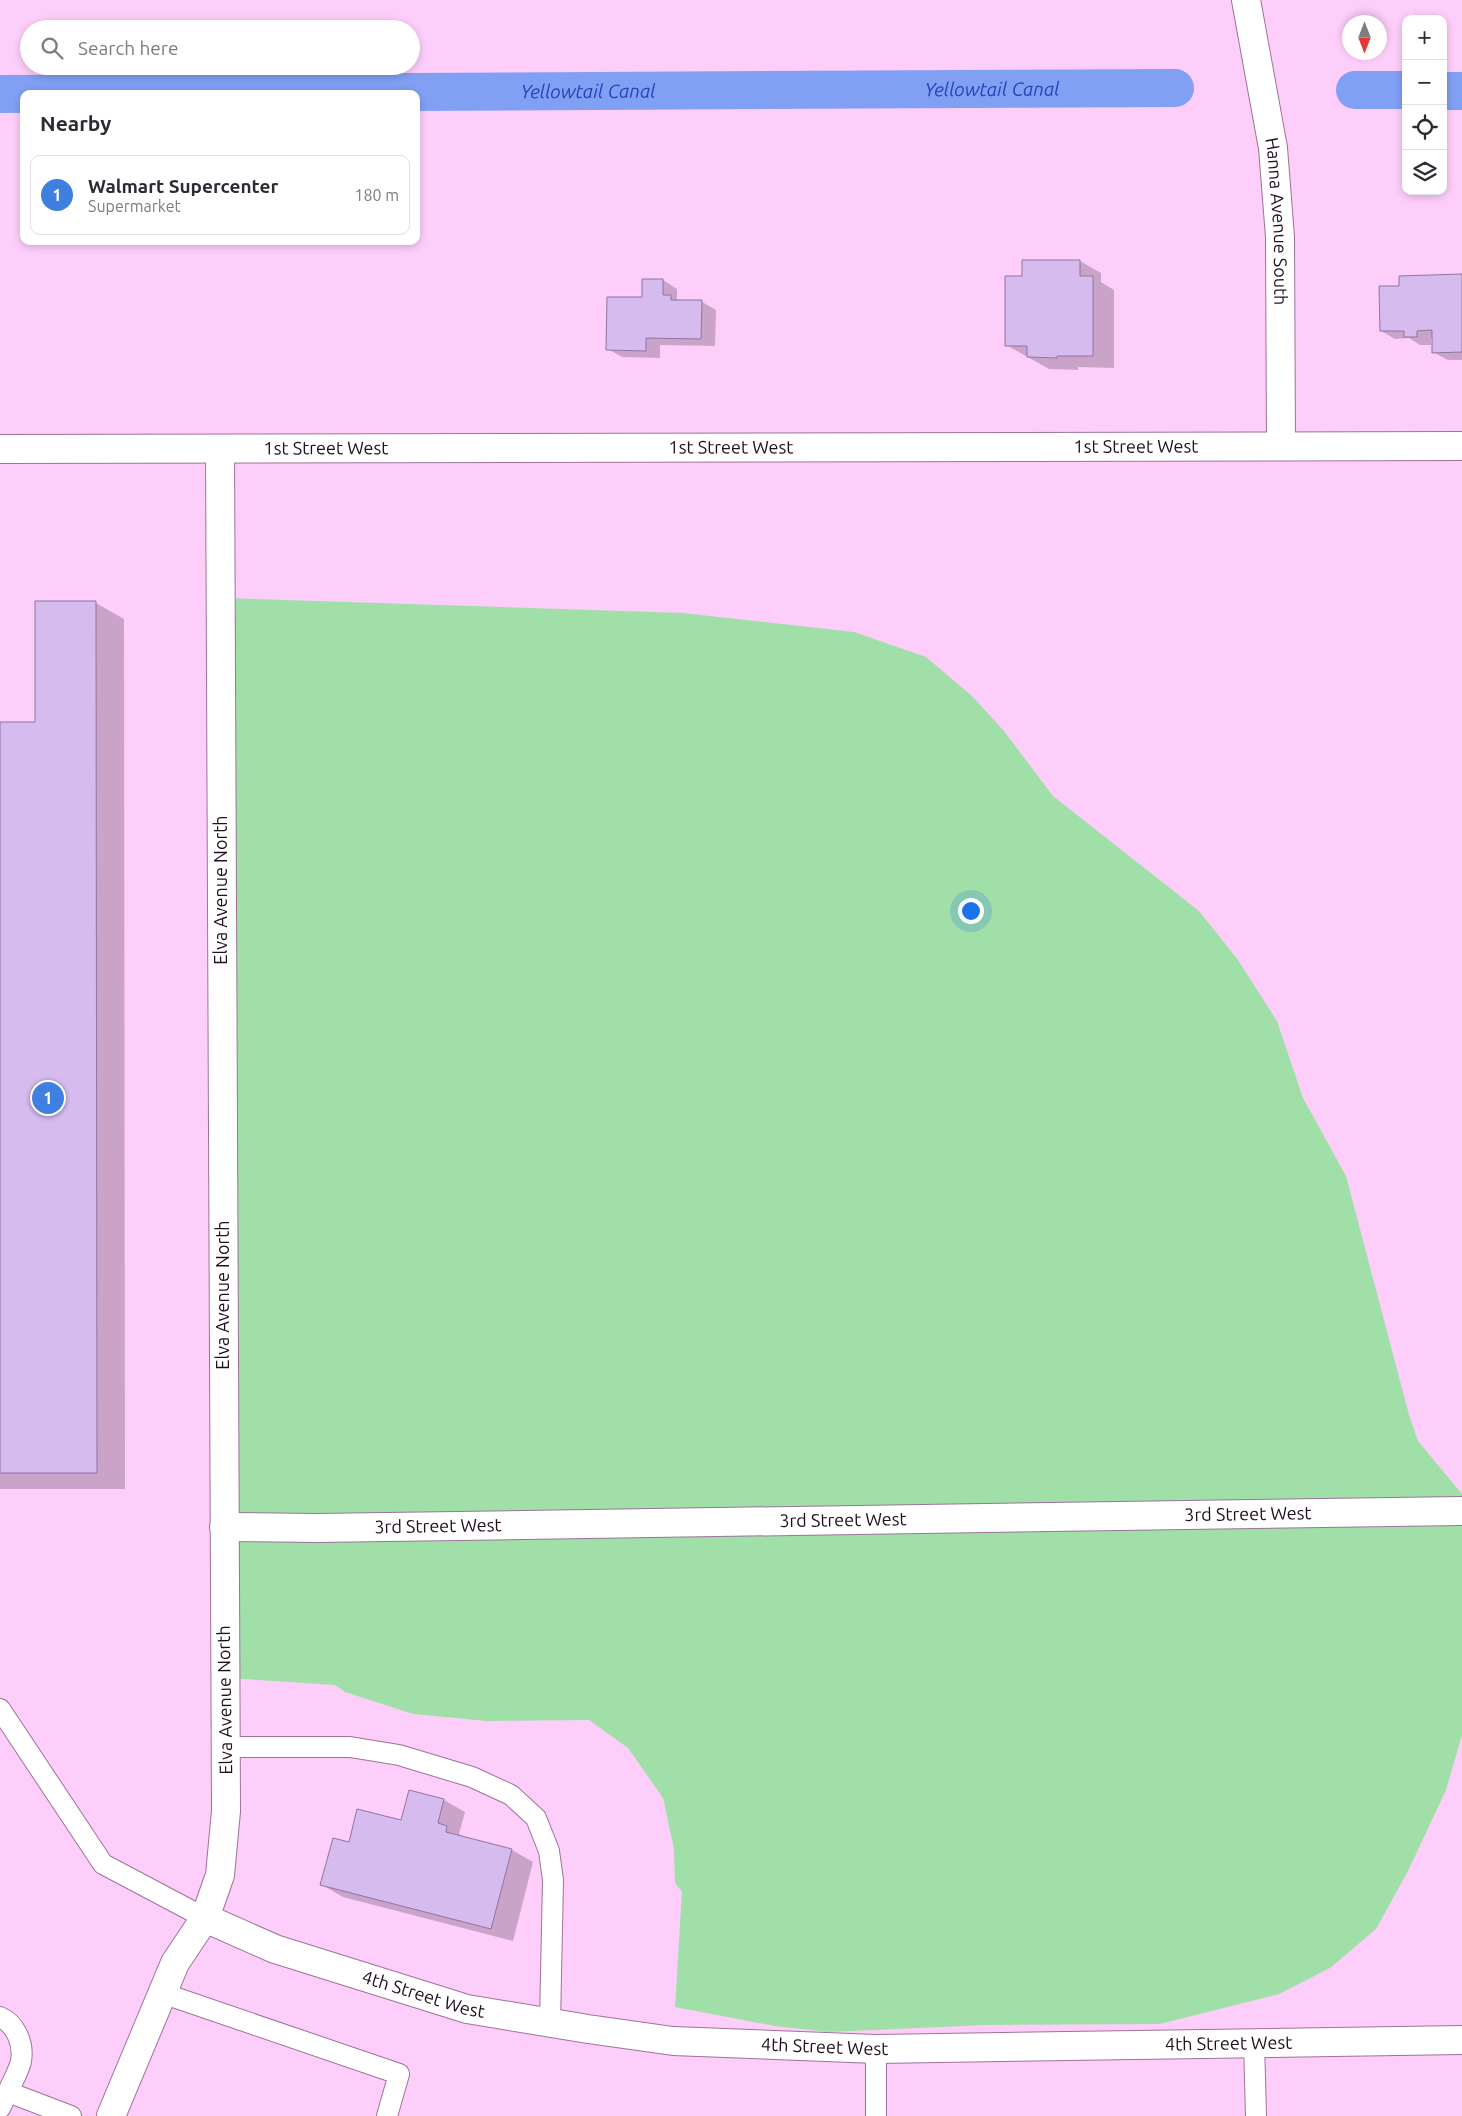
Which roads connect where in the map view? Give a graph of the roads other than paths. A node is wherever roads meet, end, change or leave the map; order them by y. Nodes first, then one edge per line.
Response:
1 (1246, 0) edge
2 (1282, 446) junction
3 (1462, 446) edge
4 (0, 449) edge
5 (220, 449) junction
6 (1462, 1511) edge
7 (224, 1527) junction
8 (0, 1709) edge
9 (226, 1747) junction
10 (205, 1918) junction
11 (162, 1993) junction
12 (0, 2017) edge
13 (550, 2023) junction
14 (1462, 2040) edge
15 (1254, 2042) junction
16 (876, 2049) junction
17 (4, 2100) edge
18 (71, 2116) edge
19 (112, 2116) edge
20 (387, 2116) edge
21 (876, 2116) edge
22 (1256, 2116) edge

1 - 2 street, Hanna Avenue South
2 - 3 street, 1st Street West
2 - 5 street, 1st Street West
4 - 5 street, 1st Street West
5 - 7 street, Elva Avenue North
6 - 7 street, 3rd Street West
7 - 9 street, Elva Avenue North
8 - 10 lane
9 - 10 street, Elva Avenue North
9 - 13 lane
10 - 11 street, Elva Avenue North
10 - 13 street, 4th Street West
11 - 19 street, Elva Avenue North
11 - 20 lane
12 - 17 lane
13 - 16 street, 4th Street West
14 - 15 street, 4th Street West
15 - 16 street, 4th Street West
15 - 22 lane
16 - 21 lane
17 - 18 lane

